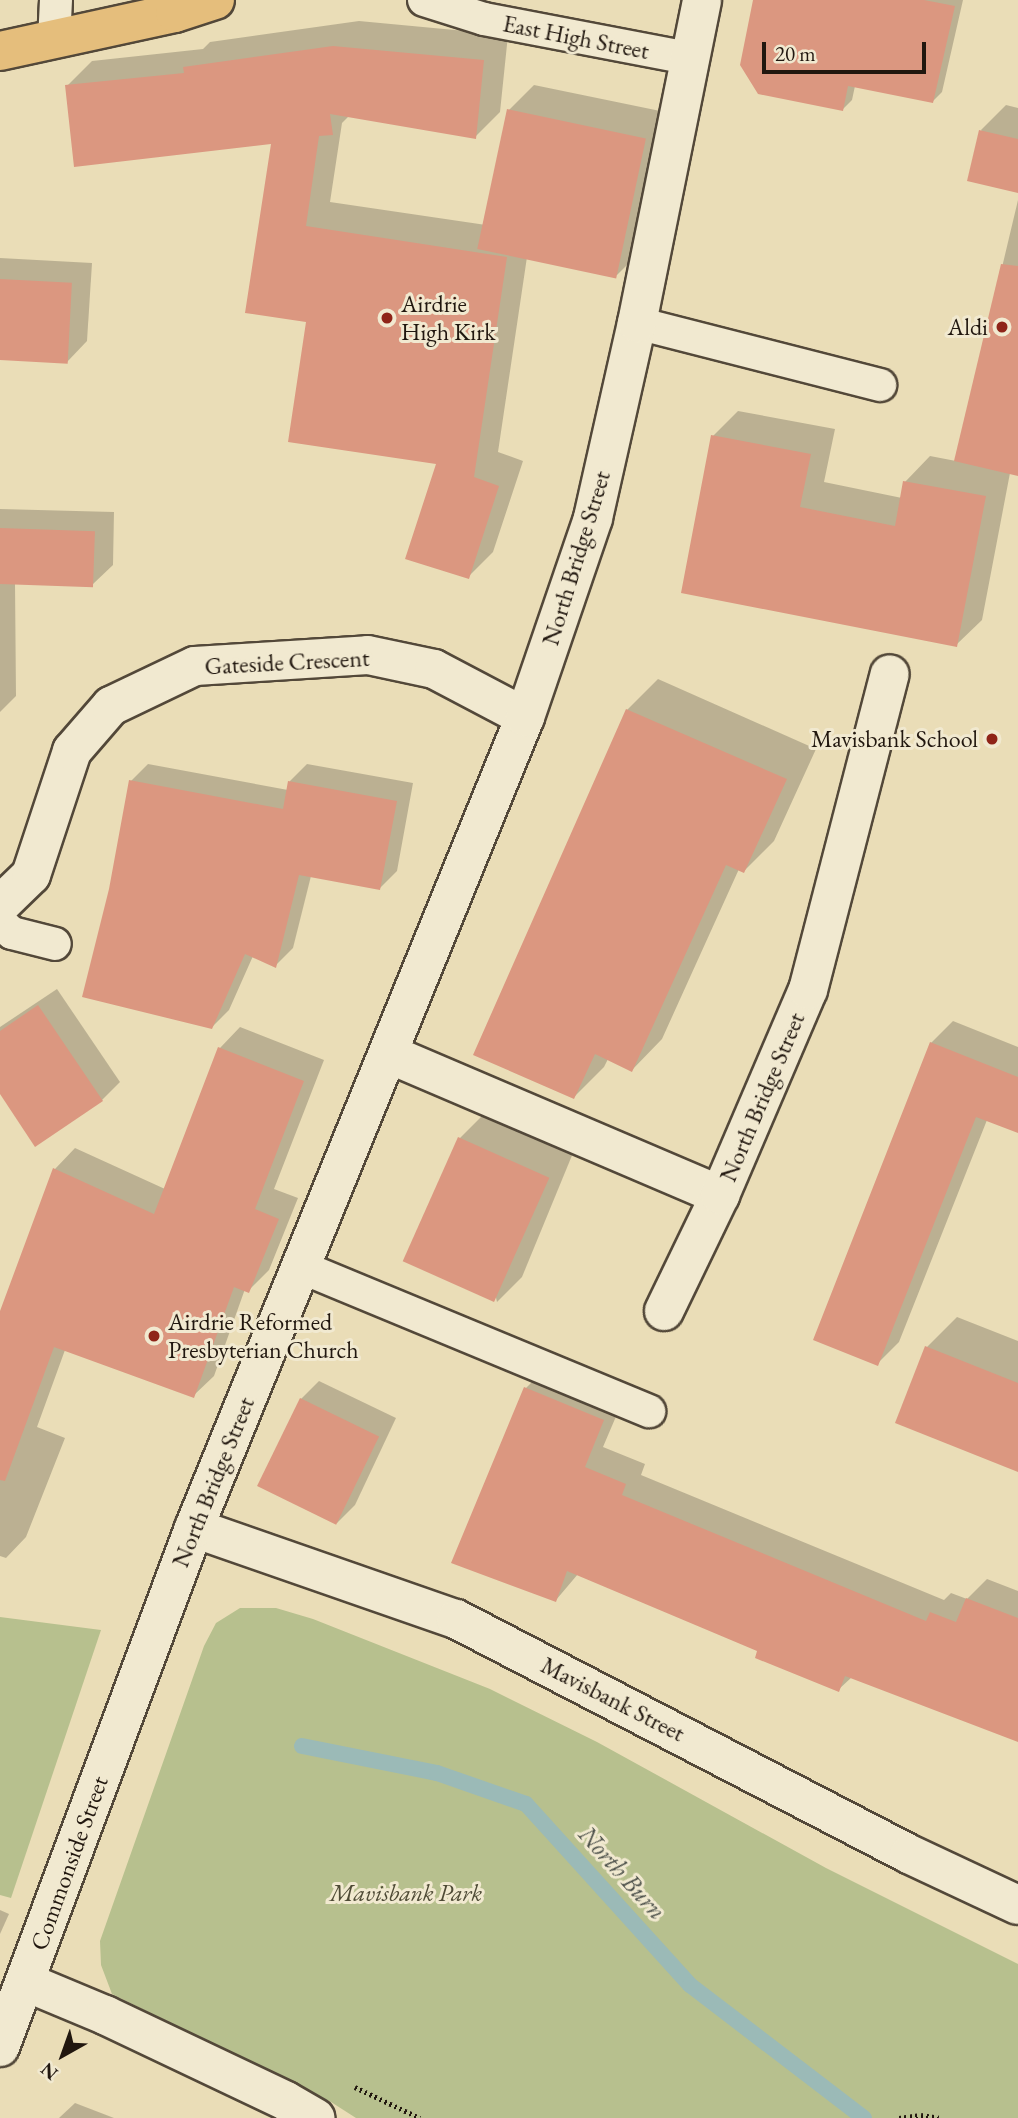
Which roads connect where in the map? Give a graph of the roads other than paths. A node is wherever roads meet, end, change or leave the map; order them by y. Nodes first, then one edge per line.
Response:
1 (56, 0) edge
2 (215, 0) edge
3 (424, 0) edge
4 (702, 0) edge
5 (54, 41) junction
6 (0, 51) edge
7 (689, 58) junction
8 (637, 323) junction
9 (880, 386) dead end
10 (890, 674) dead end
11 (525, 717) junction
12 (0, 905) edge
13 (0, 922) edge
14 (55, 944) dead end
15 (389, 1054) junction
16 (720, 1195) junction
17 (301, 1267) junction
18 (664, 1311) dead end
19 (649, 1410) dead end
20 (194, 1528) junction
21 (136, 1678) joint
22 (1018, 1905) edge
23 (26, 1982) junction
24 (0, 2047) edge
25 (316, 2118) edge

1 - 5 lane
2 - 5 main road
3 - 7 lane, East High Street
4 - 7 street, North Bridge Street
5 - 6 main road
7 - 8 street, North Bridge Street
8 - 9 lane
8 - 11 street, North Bridge Street
10 - 16 street, North Bridge Street
11 - 12 street, Gateside Crescent
11 - 15 street, North Bridge Street
13 - 14 lane
15 - 16 street, North Bridge Street
15 - 17 street, North Bridge Street
16 - 18 street, North Bridge Street
17 - 19 lane
17 - 20 street, North Bridge Street
20 - 21 street, North Bridge Street
20 - 22 street, Mavisbank Street
21 - 23 street, Commonside Street
23 - 24 street, Commonside Street
23 - 25 street

